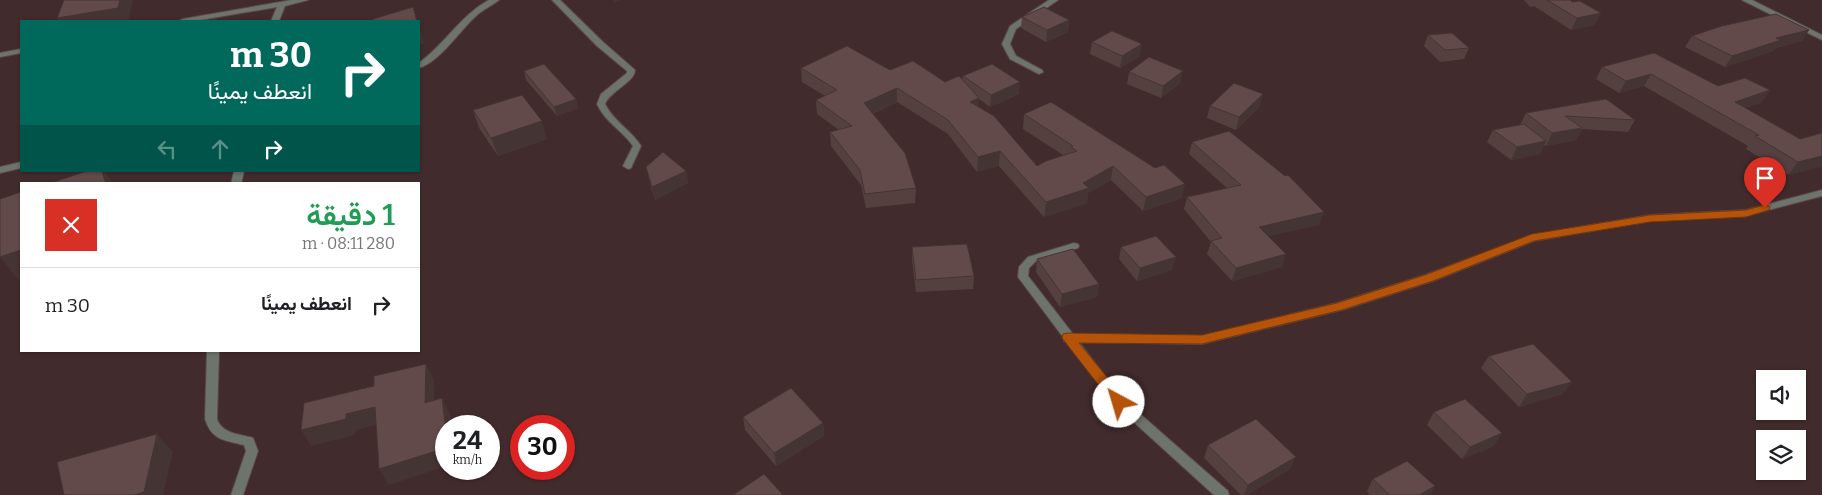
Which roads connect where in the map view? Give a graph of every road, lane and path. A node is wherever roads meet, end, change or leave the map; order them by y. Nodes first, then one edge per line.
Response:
1 (304, 0) edge
2 (496, 0) edge
3 (556, 0) edge
4 (1054, 0) edge
5 (1746, 0) edge
6 (482, 2) edge
7 (282, 4) junction
8 (189, 20) edge
9 (275, 20) edge
10 (1822, 38) edge
11 (20, 51) edge
12 (0, 55) edge
13 (420, 65) edge
14 (1039, 72) dead end
15 (20, 166) edge
16 (628, 166) dead end
17 (0, 170) edge
18 (1822, 193) edge
19 (1074, 246) dead end
20 (1068, 338) junction
21 (213, 352) edge
22 (237, 495) edge
23 (1223, 495) edge

1 - 7 street
2 - 6 street
3 - 16 street
4 - 14 street
5 - 10 street
6 - 13 street
7 - 8 street
7 - 9 street
11 - 12 street
15 - 17 street
18 - 20 street
19 - 20 street
20 - 23 street
21 - 22 street

